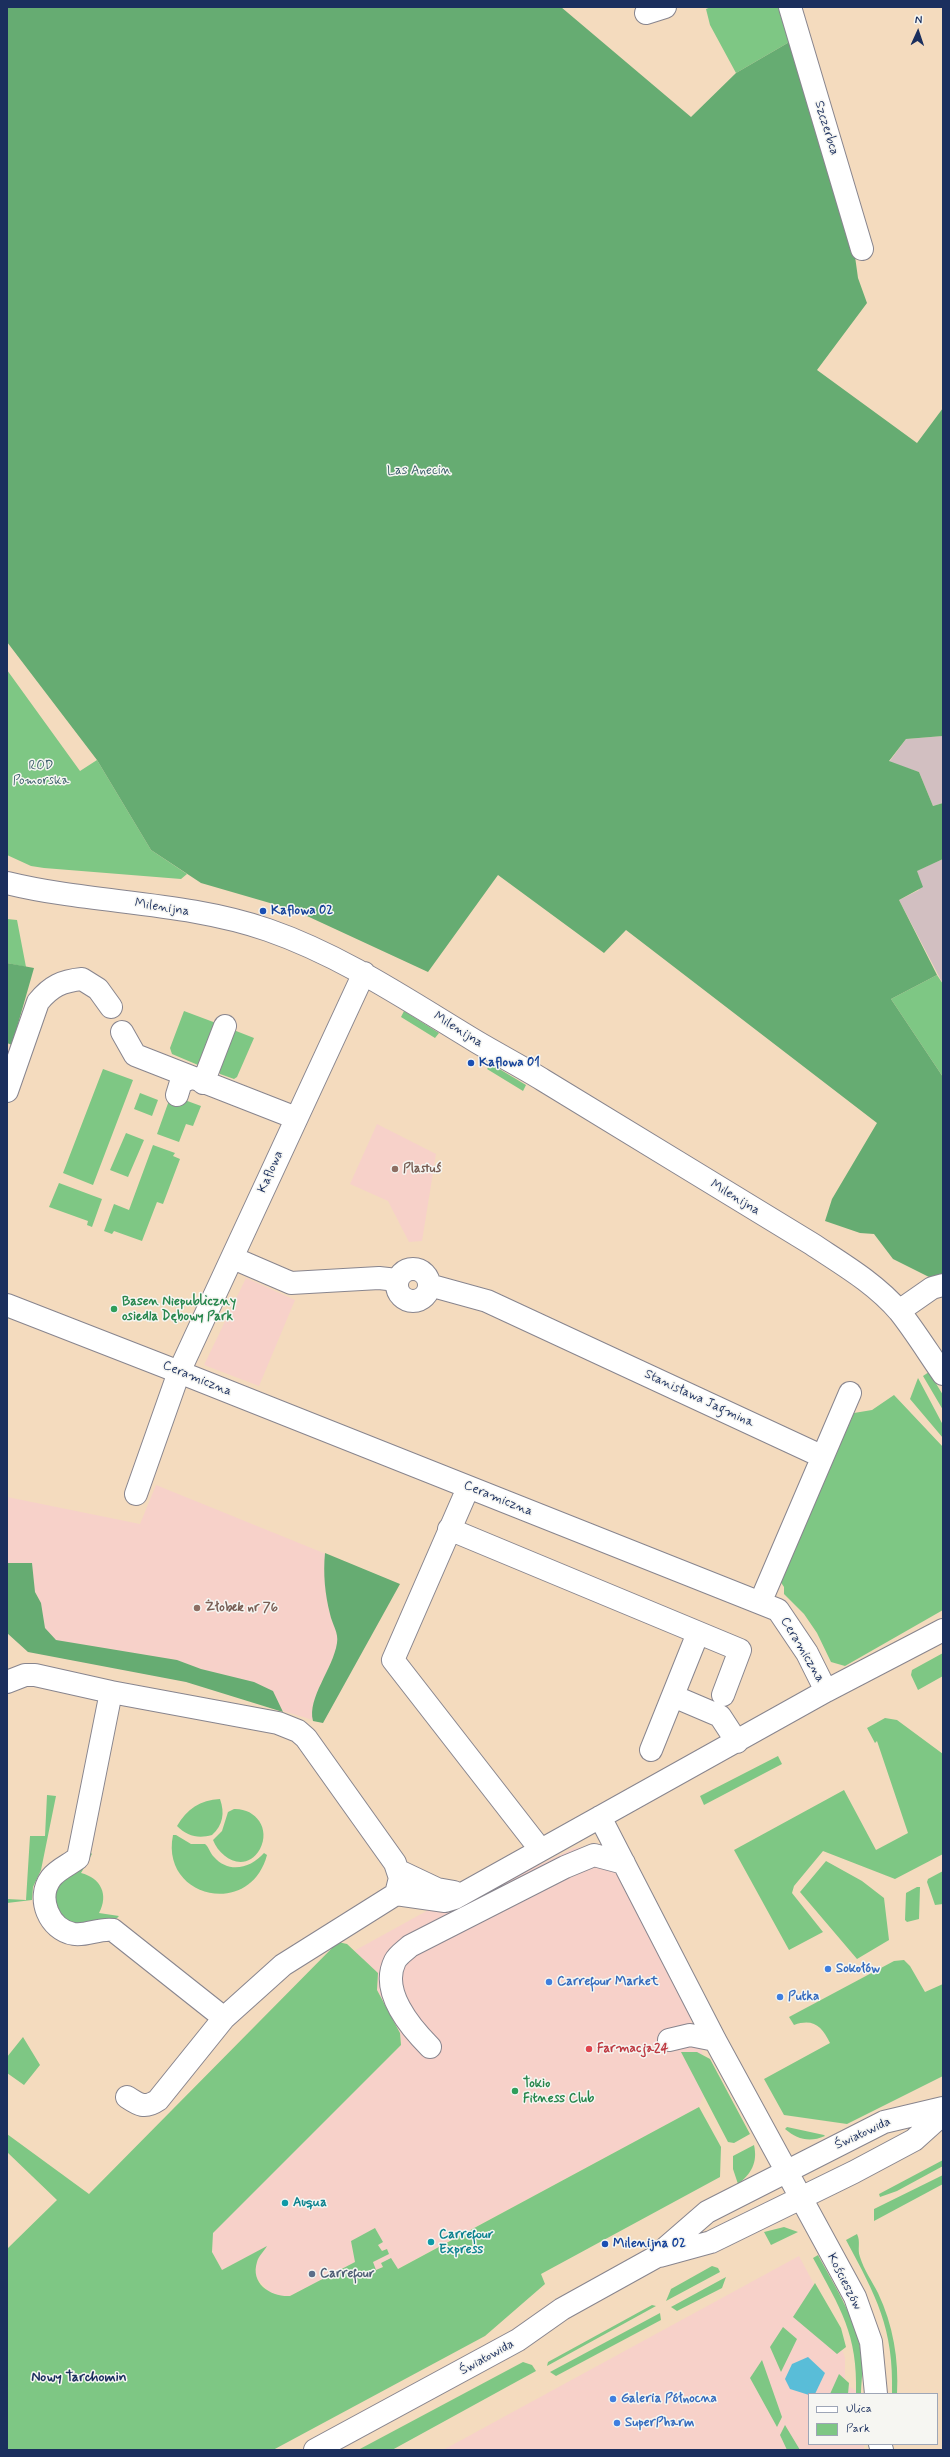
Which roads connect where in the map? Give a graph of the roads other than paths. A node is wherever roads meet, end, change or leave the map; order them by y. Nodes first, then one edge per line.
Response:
1 (790, 7) edge
2 (862, 249) dead end
3 (7, 883) edge
4 (364, 973) junction
5 (111, 1007) dead end
6 (225, 1026) dead end
7 (122, 1032) dead end
8 (197, 1080) junction
9 (7, 1091) edge
10 (177, 1095) dead end
11 (296, 1118) junction
12 (232, 1258) junction
13 (943, 1285) edge
14 (7, 1305) edge
15 (899, 1311) junction
16 (179, 1372) junction
17 (943, 1374) edge
18 (850, 1393) dead end
19 (822, 1456) junction
20 (468, 1488) junction
21 (136, 1494) dead end
22 (449, 1529) junction
23 (760, 1603) junction
24 (943, 1630) edge
25 (698, 1633) junction
26 (7, 1682) edge
27 (826, 1691) junction
28 (111, 1692) junction
29 (723, 1695) dead end
30 (673, 1696) junction
31 (736, 1742) junction
32 (651, 1750) dead end
33 (600, 1817) junction
34 (540, 1849) junction
35 (624, 1863) junction
36 (399, 1871) junction
37 (463, 1893) junction
38 (396, 1894) junction
39 (224, 2018) junction
40 (669, 2040) dead end
41 (716, 2040) junction
42 (430, 2047) dead end
43 (127, 2097) dead end
44 (943, 2108) edge
45 (943, 2114) edge
46 (787, 2170) junction
47 (801, 2198) junction
48 (654, 2258) junction
49 (876, 2393) edge
50 (315, 2450) edge

1 - 2 street, Szczerbca
3 - 4 street, Milenijna
4 - 11 street, Kaflowa
4 - 15 street, Milenijna
5 - 9 street
6 - 8 street
7 - 8 street
8 - 10 street
8 - 11 street
11 - 12 street, Kaflowa
12 - 16 street, Kaflowa
12 - 19 street, Stanisława Jagmina
13 - 15 street
14 - 16 street, Ceramiczna
15 - 17 street, Milenijna
16 - 20 street, Ceramiczna
16 - 21 street, Kaflowa
18 - 19 street
19 - 23 street
20 - 22 street
20 - 23 street, Ceramiczna
22 - 25 street
22 - 34 street
23 - 27 street, Ceramiczna
24 - 27 street, Ceramiczna
25 - 29 street
25 - 30 street
26 - 28 street
27 - 31 street
28 - 36 street
28 - 39 street
30 - 31 street
30 - 32 street
31 - 33 street
33 - 34 street
33 - 35 street
34 - 37 street
35 - 41 street
35 - 42 street
36 - 37 street
36 - 38 street
37 - 38 street
38 - 39 street
39 - 43 street
40 - 41 street
41 - 46 street
44 - 46 street, Światowida
45 - 47 street, Światowida
46 - 47 street
46 - 48 street, Światowida
47 - 48 street, Światowida
47 - 49 street, Kościeszów
48 - 50 street, Światowida

